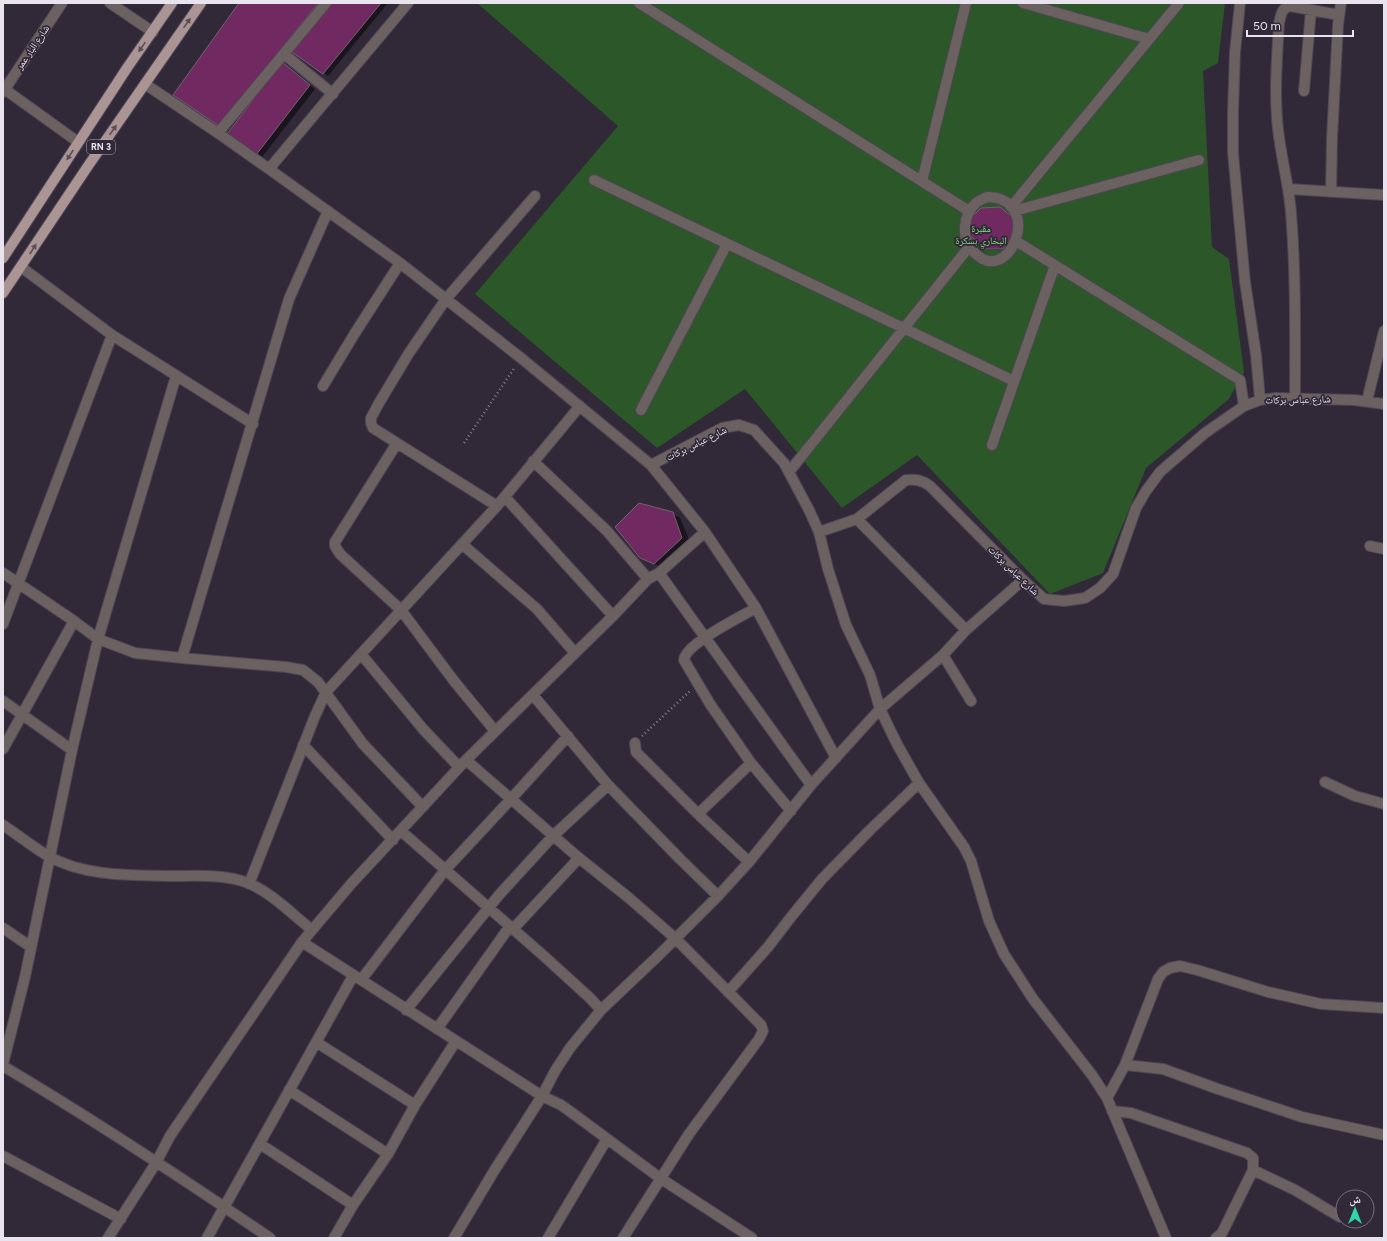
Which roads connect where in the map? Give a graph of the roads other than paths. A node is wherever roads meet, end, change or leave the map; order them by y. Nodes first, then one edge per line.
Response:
1 (62, 3) edge
2 (110, 3) edge
3 (172, 3) edge
4 (201, 3) edge
5 (326, 3) edge
6 (408, 3) edge
7 (639, 3) edge
8 (966, 3) edge
9 (1023, 3) edge
10 (1179, 3) edge
11 (1240, 3) edge
12 (1341, 3) edge
13 (1311, 10) junction
14 (1339, 15) junction
15 (153, 32) junction
16 (1149, 39) junction
17 (284, 54) junction
18 (145, 84) junction
19 (4, 89) edge
20 (1304, 91) dead end
21 (333, 94) junction
22 (218, 133) junction
23 (78, 142) junction
24 (1199, 160) dead end
25 (269, 169) junction
26 (594, 180) dead end
27 (922, 181) junction
28 (1289, 189) junction
29 (1331, 192) junction
30 (1384, 195) edge
31 (535, 196) dead end
32 (1013, 209) junction
33 (970, 210) junction
34 (328, 211) junction
35 (1016, 241) junction
36 (727, 244) junction
37 (969, 247) junction
38 (3, 258) edge
39 (400, 263) junction
40 (1056, 265) junction
41 (21, 267) junction
42 (3, 293) edge
43 (446, 299) junction
44 (904, 328) junction
45 (1384, 331) edge
46 (112, 335) junction
47 (176, 376) junction
48 (1014, 381) junction
49 (323, 386) dead end
50 (1295, 398) junction
51 (1260, 400) junction
52 (1367, 401) junction
53 (1384, 404) edge
54 (580, 406) junction
55 (1244, 406) junction
56 (641, 410) dead end
57 (253, 424) junction
58 (397, 443) junction
59 (992, 445) dead end
60 (533, 462) junction
61 (651, 465) junction
62 (789, 472) junction
63 (505, 497) junction
64 (497, 506) junction
65 (857, 519) junction
66 (705, 532) junction
67 (819, 532) junction
68 (462, 544) junction
69 (1370, 546) dead end
70 (1384, 550) edge
71 (659, 573) junction
72 (3, 574) edge
73 (648, 579) junction
74 (1023, 580) junction
75 (18, 583) junction
76 (756, 608) junction
77 (401, 610) junction
78 (613, 616) junction
79 (74, 622) junction
80 (3, 624) edge
81 (966, 630) junction
82 (705, 637) junction
83 (98, 639) junction
84 (576, 653) junction
85 (361, 654) junction
86 (943, 655) junction
87 (182, 658) junction
88 (326, 692) junction
89 (533, 695) junction
90 (971, 701) dead end
91 (3, 702) edge
92 (880, 709) junction
93 (21, 715) junction
94 (495, 731) junction
95 (568, 736) junction
96 (635, 743) road end
97 (303, 745) junction
98 (3, 749) edge
99 (72, 750) junction
100 (836, 758) junction
101 (463, 763) junction
102 (751, 763) junction
103 (1325, 782) dead end
104 (919, 783) junction
105 (608, 785) junction
106 (811, 786) junction
107 (511, 799) junction
108 (1384, 804) edge
109 (423, 807) junction
110 (790, 811) junction
111 (698, 814) junction
112 (3, 825) edge
113 (401, 831) junction
114 (553, 836) junction
115 (393, 840) junction
116 (49, 856) junction
117 (579, 858) junction
118 (749, 862) junction
119 (444, 870) junction
120 (249, 884) junction
121 (718, 896) junction
122 (488, 908) junction
123 (3, 928) edge
124 (511, 928) junction
125 (312, 930) junction
126 (676, 939) junction
127 (302, 942) junction
128 (31, 947) junction
129 (357, 978) junction
130 (728, 992) junction
131 (1384, 1008) edge
132 (406, 1010) junction
133 (601, 1010) junction
134 (437, 1029) junction
135 (456, 1041) junction
136 (316, 1042) junction
137 (3, 1065) edge
138 (1125, 1065) junction
139 (289, 1090) junction
140 (542, 1096) junction
141 (1107, 1098) junction
142 (416, 1105) junction
143 (1112, 1111) junction
144 (1384, 1135) edge
145 (607, 1139) junction
146 (260, 1144) junction
147 (388, 1154) junction
148 (3, 1156) edge
149 (156, 1163) junction
150 (1254, 1170) junction
151 (660, 1178) junction
152 (353, 1205) junction
153 (224, 1207) junction
154 (1335, 1214) edge
155 (121, 1219) junction
156 (108, 1238) edge
157 (207, 1238) edge
158 (270, 1238) edge
159 (334, 1238) edge
160 (454, 1238) edge
161 (548, 1238) edge
162 (623, 1238) edge
163 (752, 1238) edge
164 (1166, 1238) edge
165 (1216, 1238) edge

1 - 19 street, شارع البار عمر
2 - 15 street
3 - 15 main road, RN 3
18 -> 4 main road, RN 3
5 - 17 street
6 - 21 street
7 - 27 street
8 - 27 street
9 - 16 street
10 - 16 street
11 - 51 street
12 - 14 street
13 - 14 street
13 - 20 street
13 - 28 street
14 - 29 street
15 -> 23 main road, RN 3
16 - 32 street
17 - 21 street
17 - 22 street
18 - 22 street
41 -> 18 main road, RN 3
19 - 23 street
21 - 25 street
22 - 25 street
23 -> 38 main road, RN 3
24 - 32 street
25 - 34 street
26 - 36 street
27 - 33 street
28 - 29 street
28 - 50 street
29 - 30 street
31 - 43 street
32 - 33 street
32 - 35 street
33 - 37 street
34 - 39 street
34 - 57 street
35 - 37 street
35 - 40 street
36 - 44 street
36 - 56 street
37 - 44 street
39 - 43 street
39 - 49 street
40 - 48 street
40 - 55 street
41 - 42 main road, RN 3
41 - 46 street
43 - 54 street
43 - 58 street
44 - 48 street
44 - 62 street
45 - 52 street
46 - 47 street
46 - 75 street
47 - 57 street
47 - 83 street
48 - 59 street
50 - 51 street, شارع عباس بركات
50 - 52 street, شارع عباس بركات
51 - 55 street, شارع عباس بركات
52 - 53 street, شارع عباس بركات
54 - 60 street
54 - 61 street
55 - 74 street, شارع عباس بركات
57 - 87 street
58 - 64 street
58 - 77 street
60 - 63 street
60 - 73 street
61 - 62 street, شارع عباس بركات
61 - 66 street
62 - 67 street, شارع عباس بركات
63 - 64 street
63 - 78 street
64 - 68 street
65 - 67 street, شارع عباس بركات
65 - 74 street, شارع عباس بركات
65 - 81 street
66 - 71 street
66 - 76 street
67 - 92 street
68 - 77 street
68 - 84 street
69 - 70 street
71 - 73 street
71 - 82 street
72 - 75 street
73 - 78 street
74 - 81 street
75 - 79 street
75 - 80 street
76 - 82 street
76 - 100 street
77 - 85 street
77 - 94 street
78 - 84 street
79 - 83 street
79 - 93 street
81 - 86 street
82 - 102 street
82 - 106 street
83 - 87 street
83 - 99 street
84 - 89 street
85 - 88 street
85 - 101 street
86 - 90 street
86 - 92 street
87 - 88 street
88 - 97 street
88 - 109 street
89 - 94 street
89 - 95 street
91 - 93 street
92 - 100 street
92 - 104 street
93 - 98 street
93 - 99 street
94 - 101 street
95 - 105 street
95 - 107 street
96 - 111 street
97 - 115 street
97 - 120 street
99 - 116 street
100 - 106 street
101 - 107 street
101 - 109 street
102 - 110 street
102 - 111 street
103 - 108 street
104 - 130 street
104 - 141 street
105 - 114 street
105 - 121 street
106 - 110 street
107 - 114 street
107 - 119 street
109 - 113 street
110 - 118 street
111 - 118 street
112 - 116 street
113 - 115 street
113 - 119 street
114 - 117 street
114 - 122 street
115 - 125 street
116 - 120 street
116 - 128 street
117 - 124 street
117 - 126 street
118 - 121 street
119 - 122 street
119 - 129 street
120 - 125 street
121 - 126 street
122 - 124 street
122 - 132 street
123 - 128 street
124 - 133 street
124 - 134 street
125 - 127 street
126 - 130 street
126 - 133 street
127 - 129 street
127 - 149 street
128 - 137 street
129 - 132 street
129 - 136 street
130 - 151 street
131 - 138 street
132 - 134 street
133 - 140 street
134 - 135 street
135 - 140 street
135 - 142 street
136 - 139 street
136 - 142 street
137 - 149 street
138 - 141 street
138 - 144 street
139 - 146 street
139 - 147 street
140 - 145 street
140 - 160 street
141 - 143 street
142 - 147 street
143 - 150 street
143 - 164 street
145 - 151 street
145 - 161 street
146 - 152 street
146 - 153 street
147 - 152 street
148 - 155 street
149 - 153 street
149 - 155 street
150 - 154 street
150 - 165 street
151 - 162 street
151 - 163 street
152 - 159 street
153 - 157 street
153 - 158 street
155 - 156 street

